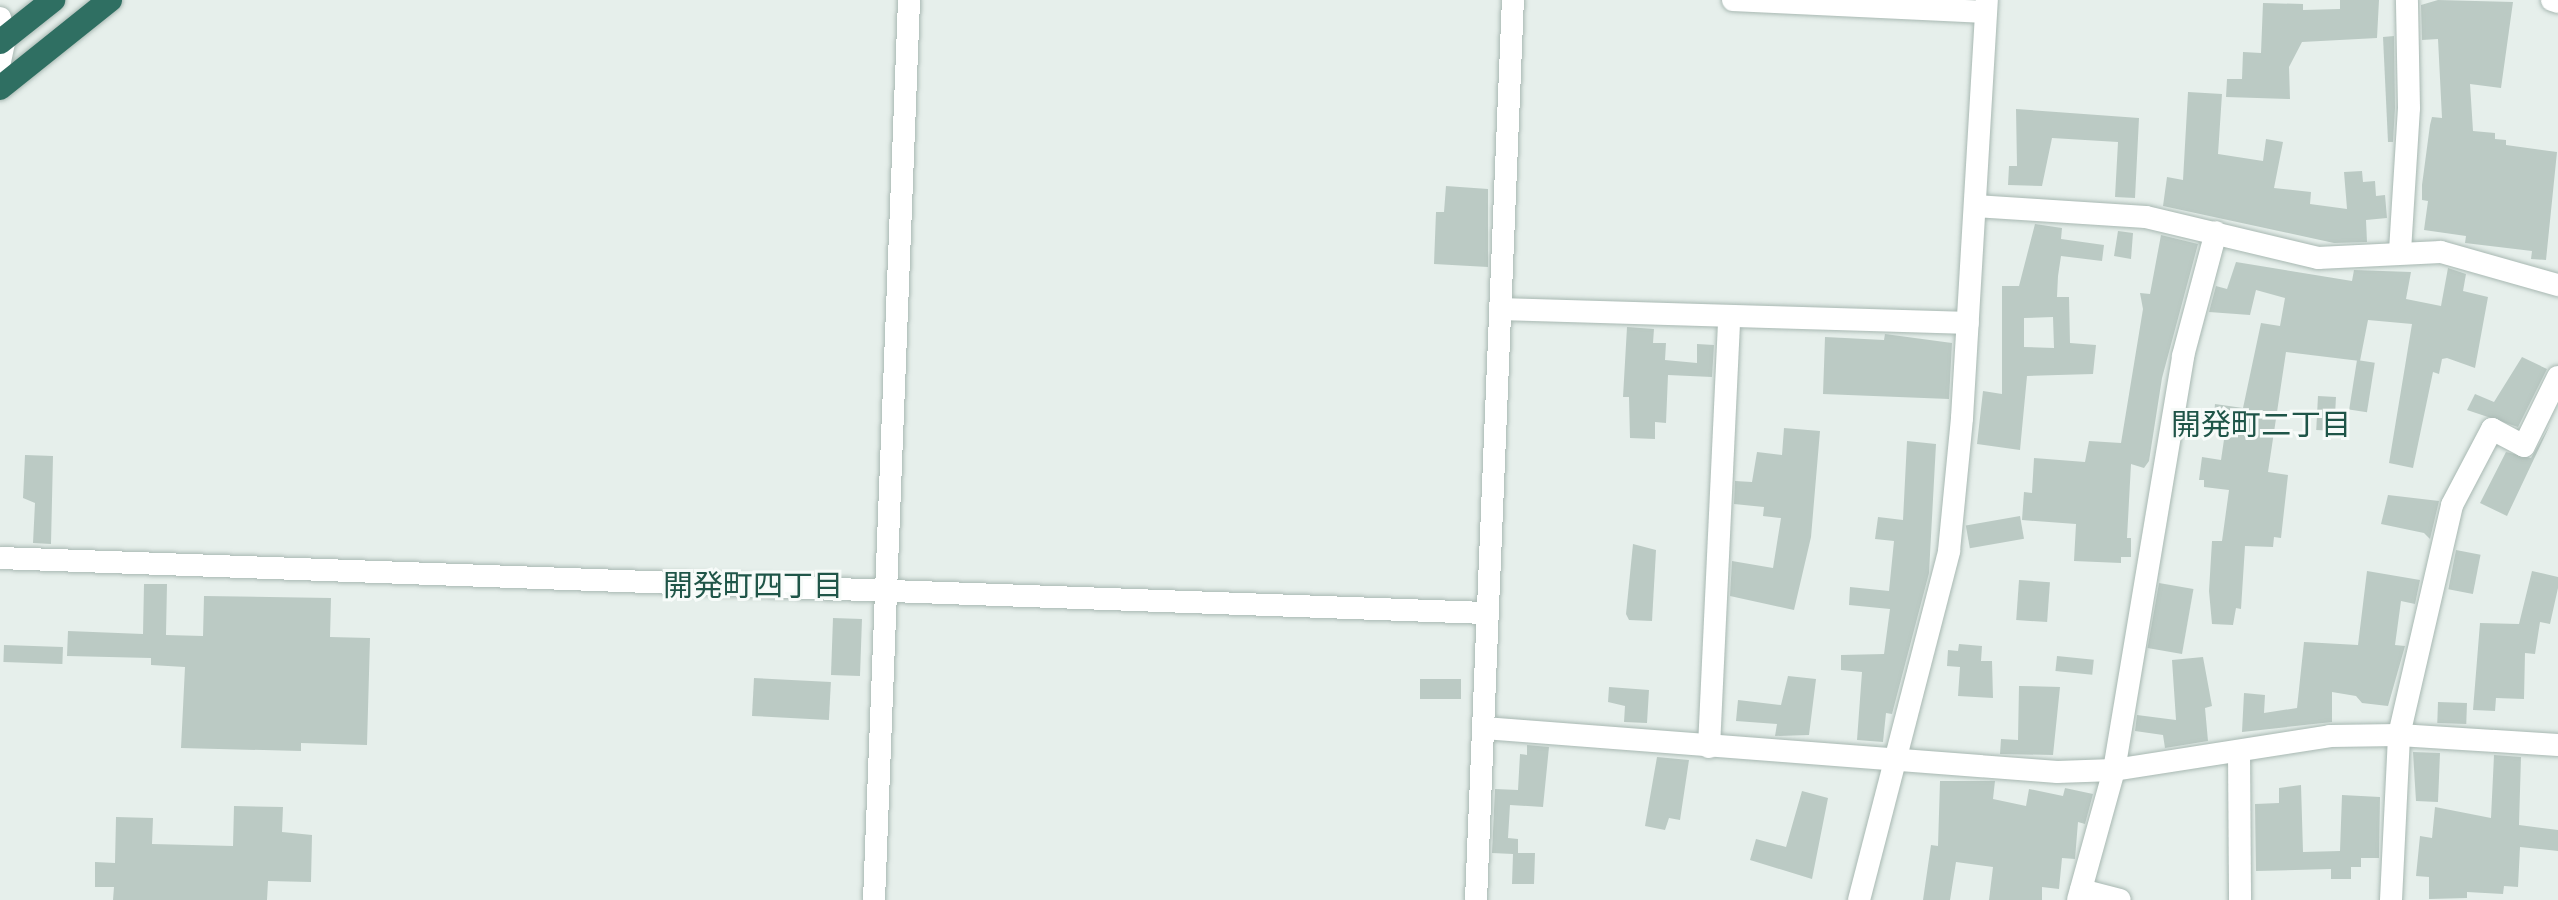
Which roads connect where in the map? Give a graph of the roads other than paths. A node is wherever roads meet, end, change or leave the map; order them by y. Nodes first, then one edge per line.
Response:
1 (53, 0) edge
2 (110, 0) edge
3 (909, 0) edge
4 (1513, 0) edge
5 (1733, 0) edge
6 (2407, 0) edge
7 (2552, 0) edge
8 (2558, 2) edge
9 (1986, 6) edge
10 (1, 40) edge
11 (0, 88) edge
12 (1975, 206) junction
13 (2216, 232) junction
14 (2400, 251) junction
15 (2558, 285) edge
16 (1502, 309) junction
17 (1729, 317) junction
18 (1968, 323) junction
19 (2558, 377) edge
20 (0, 558) edge
21 (886, 589) junction
22 (1486, 613) junction
23 (1484, 728) junction
24 (2399, 735) junction
25 (2558, 745) edge
26 (1709, 747) junction
27 (2239, 752) junction
28 (1895, 763) junction
29 (2114, 770) junction
30 (2079, 895) edge
31 (874, 900) edge
32 (1476, 900) edge
33 (1859, 900) edge
34 (2120, 900) edge
35 (2240, 900) edge
36 (2391, 900) edge

1 - 10 highway
2 - 11 highway
3 - 21 street
4 - 16 street
5 - 9 street
6 - 14 street
7 - 8 street
9 - 12 street
12 - 13 street
12 - 18 street
13 - 14 street
13 - 29 street
14 - 15 street
16 - 17 street
16 - 22 street
17 - 18 street
17 - 26 street
18 - 28 street
19 - 24 street
20 - 21 street
21 - 22 street
21 - 31 street
22 - 23 street
23 - 26 street
23 - 32 street
24 - 25 street
24 - 27 street
24 - 36 street
26 - 28 street
27 - 29 street
27 - 35 street
28 - 29 street
28 - 33 street
29 - 30 street
30 - 34 street

